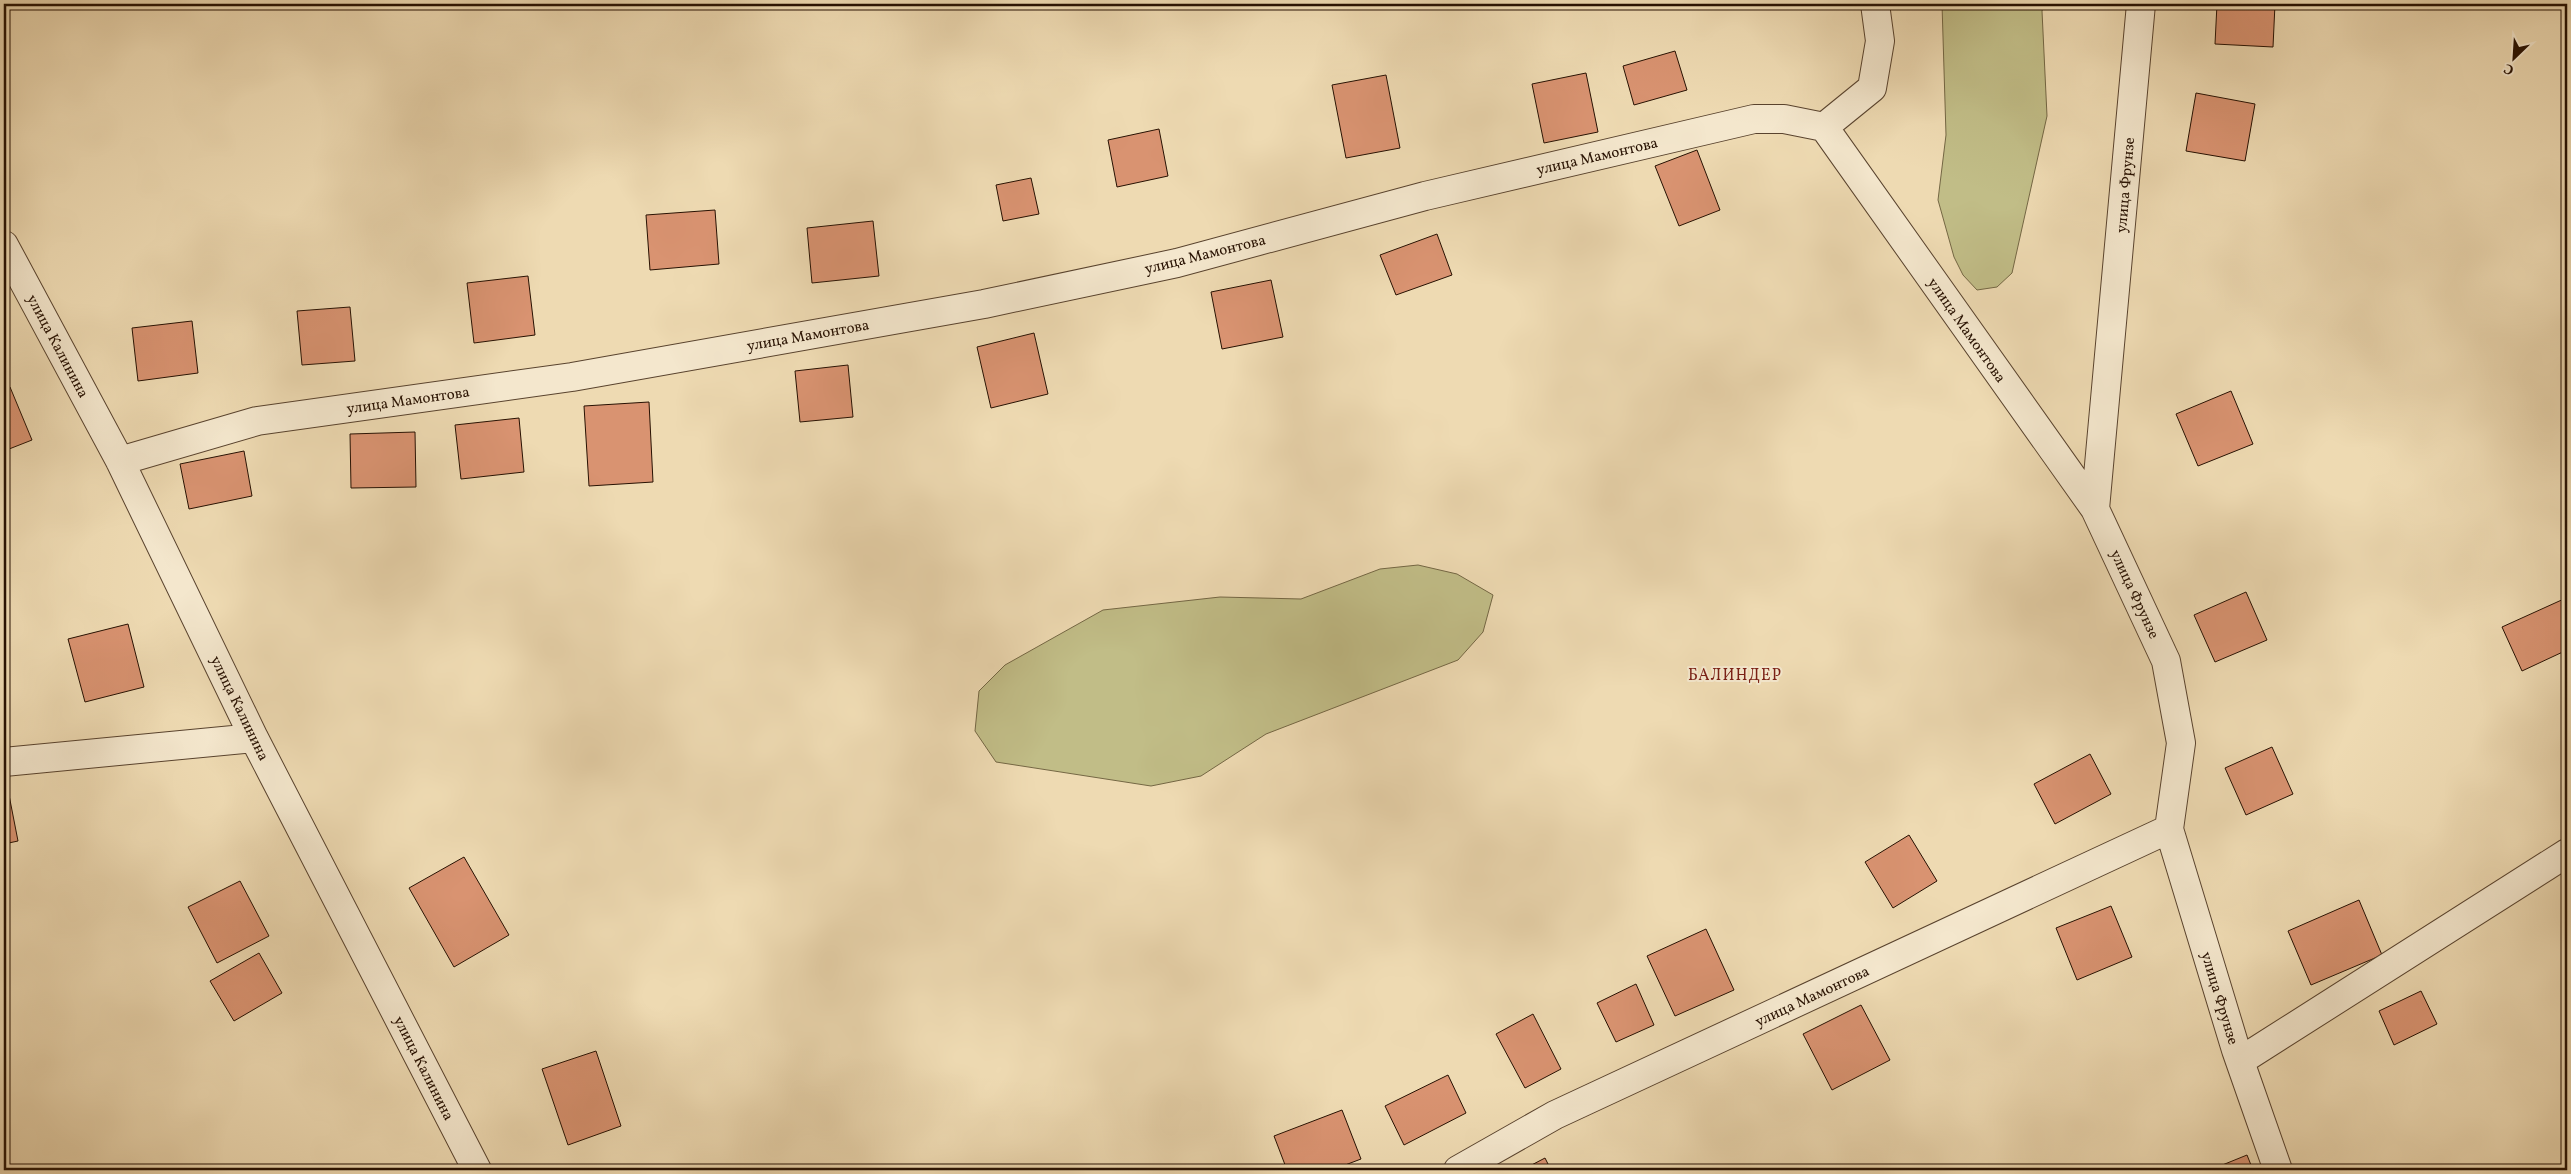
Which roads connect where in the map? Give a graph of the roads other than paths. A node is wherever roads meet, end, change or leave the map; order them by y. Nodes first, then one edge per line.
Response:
1 (1875, 4) edge
2 (2141, 4) edge
3 (1824, 127) junction
4 (4, 245) edge
5 (120, 462) junction
6 (2095, 509) junction
7 (254, 738) junction
8 (4, 762) edge
9 (2169, 828) junction
10 (2567, 853) edge
11 (2240, 1061) junction
12 (477, 1170) edge
13 (1458, 1170) edge
14 (2278, 1170) edge

1 - 3 street
2 - 6 street, улица Фрунзе
3 - 5 street, улица Мамонтова
3 - 6 street, улица Мамонтова
4 - 5 street, улица Калинина
5 - 7 street, улица Калинина
6 - 9 street, улица Фрунзе
7 - 8 street
7 - 12 street, улица Калинина
9 - 11 street, улица Фрунзе
9 - 13 street, улица Мамонтова
10 - 11 street
11 - 14 street, улица Фрунзе

